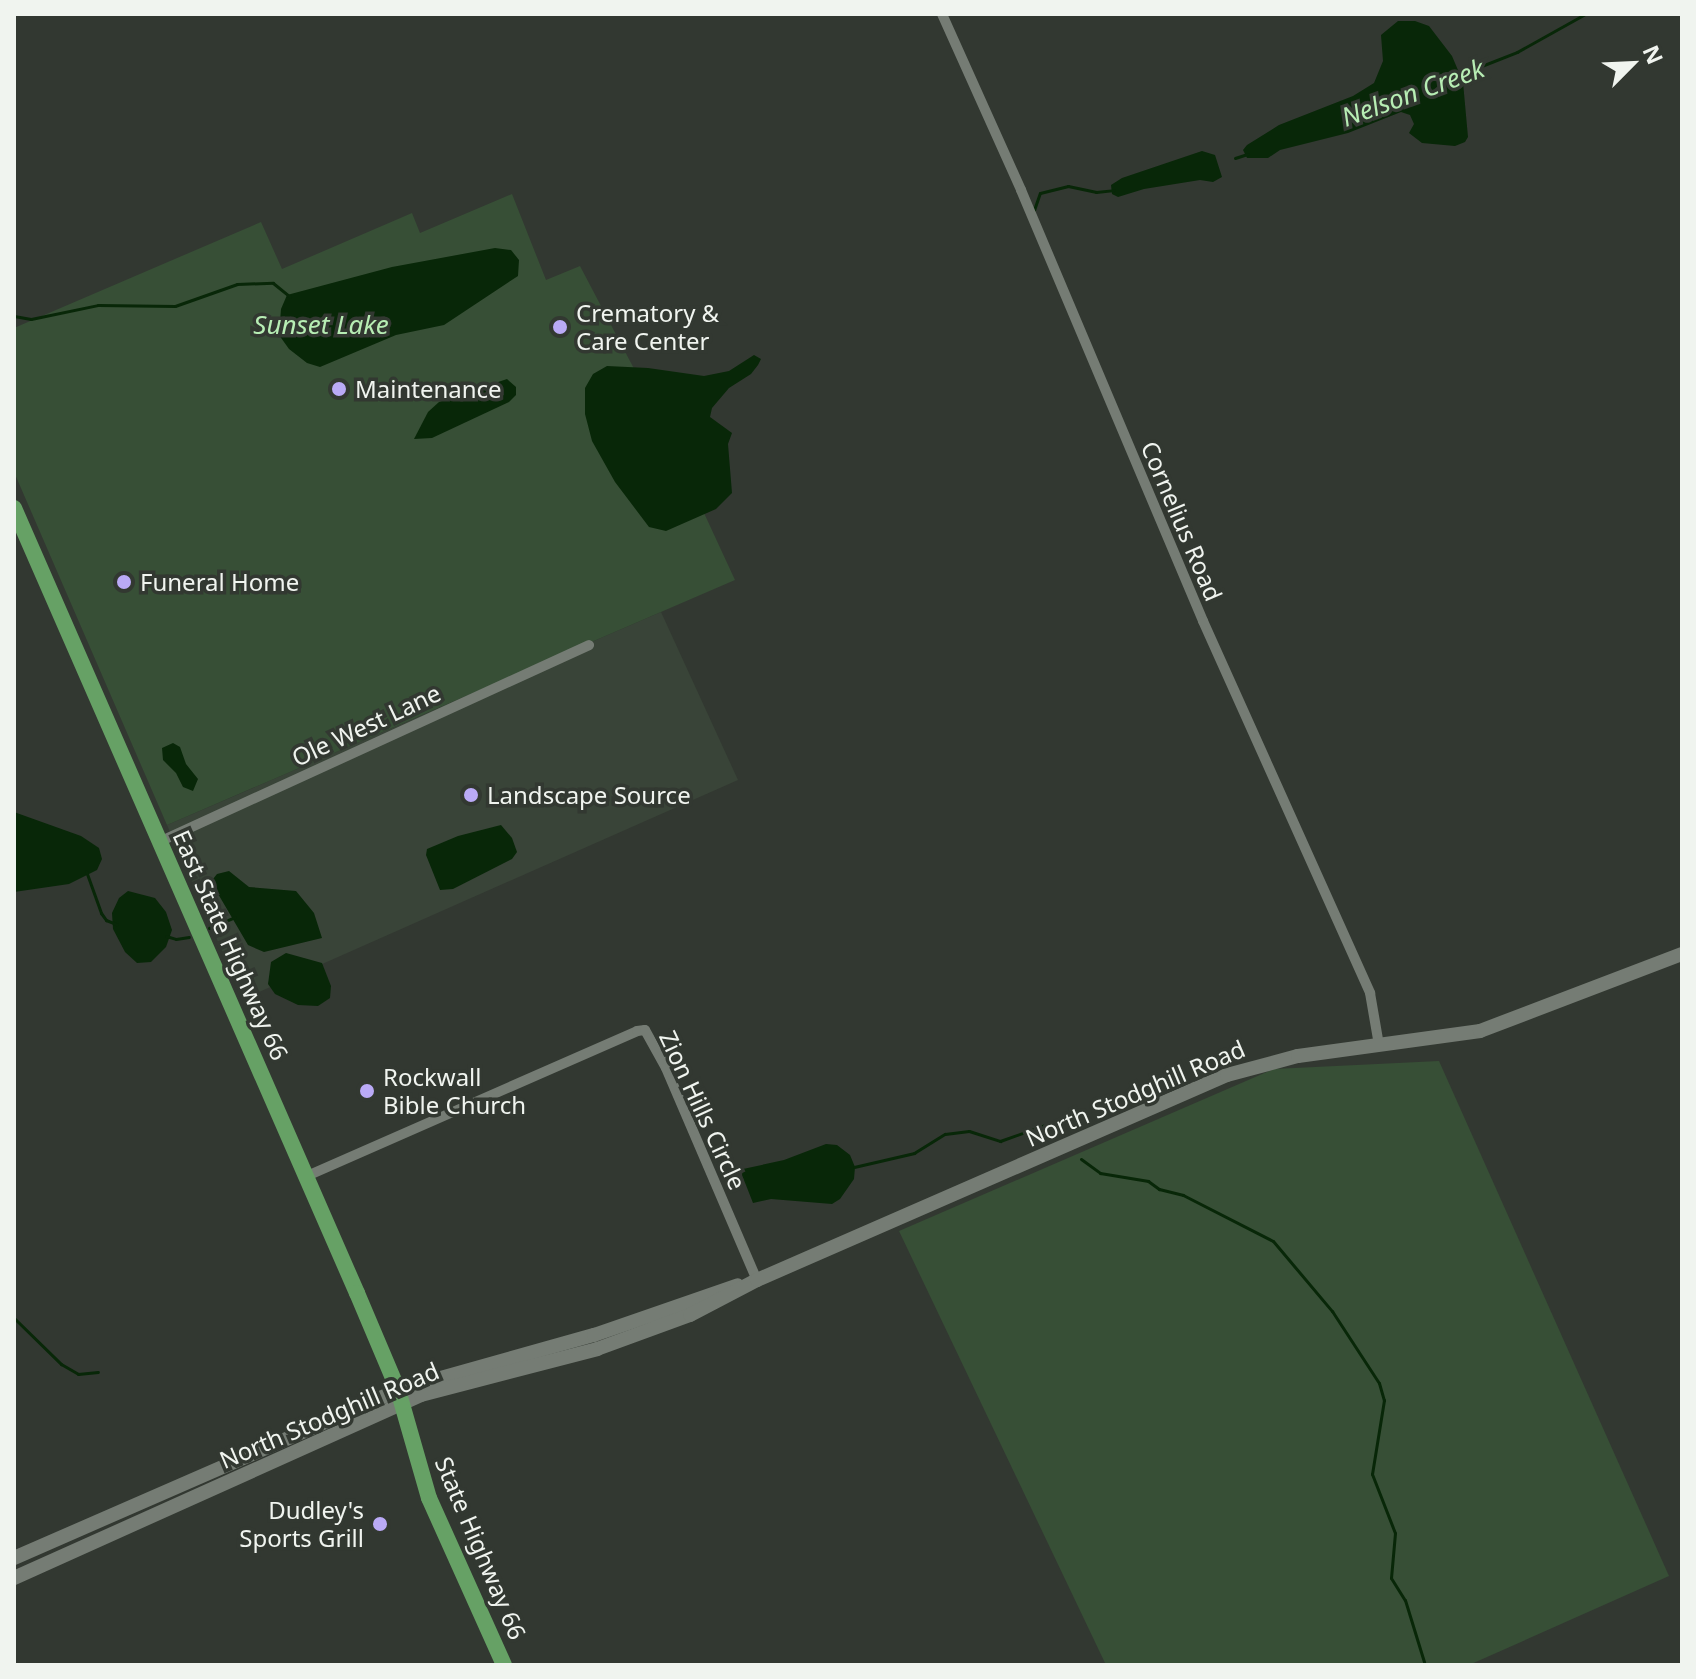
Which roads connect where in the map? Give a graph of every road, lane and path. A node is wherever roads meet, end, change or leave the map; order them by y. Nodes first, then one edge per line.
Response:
1 (942, 14) edge
2 (14, 508) edge
3 (589, 645) dead end
4 (159, 842) junction
5 (1682, 954) edge
6 (1379, 1045) junction
7 (307, 1176) junction
8 (757, 1280) junction
9 (400, 1396) junction
10 (14, 1558) edge
11 (14, 1578) edge
12 (504, 1665) edge

1 - 6 street, Cornelius Road
2 - 4 main road, East State Highway 66
3 - 4 street, Ole West Lane
4 - 7 main road, East State Highway 66
5 - 6 street, North Stodghill Road
6 - 8 street, North Stodghill Road
7 - 8 street, Zion Hills Circle
7 - 9 main road, East State Highway 66
8 - 9 street, North Stodghill Road
9 - 10 street, North Stodghill Road
9 - 11 street, North Stodghill Road
9 - 12 main road, State Highway 66

